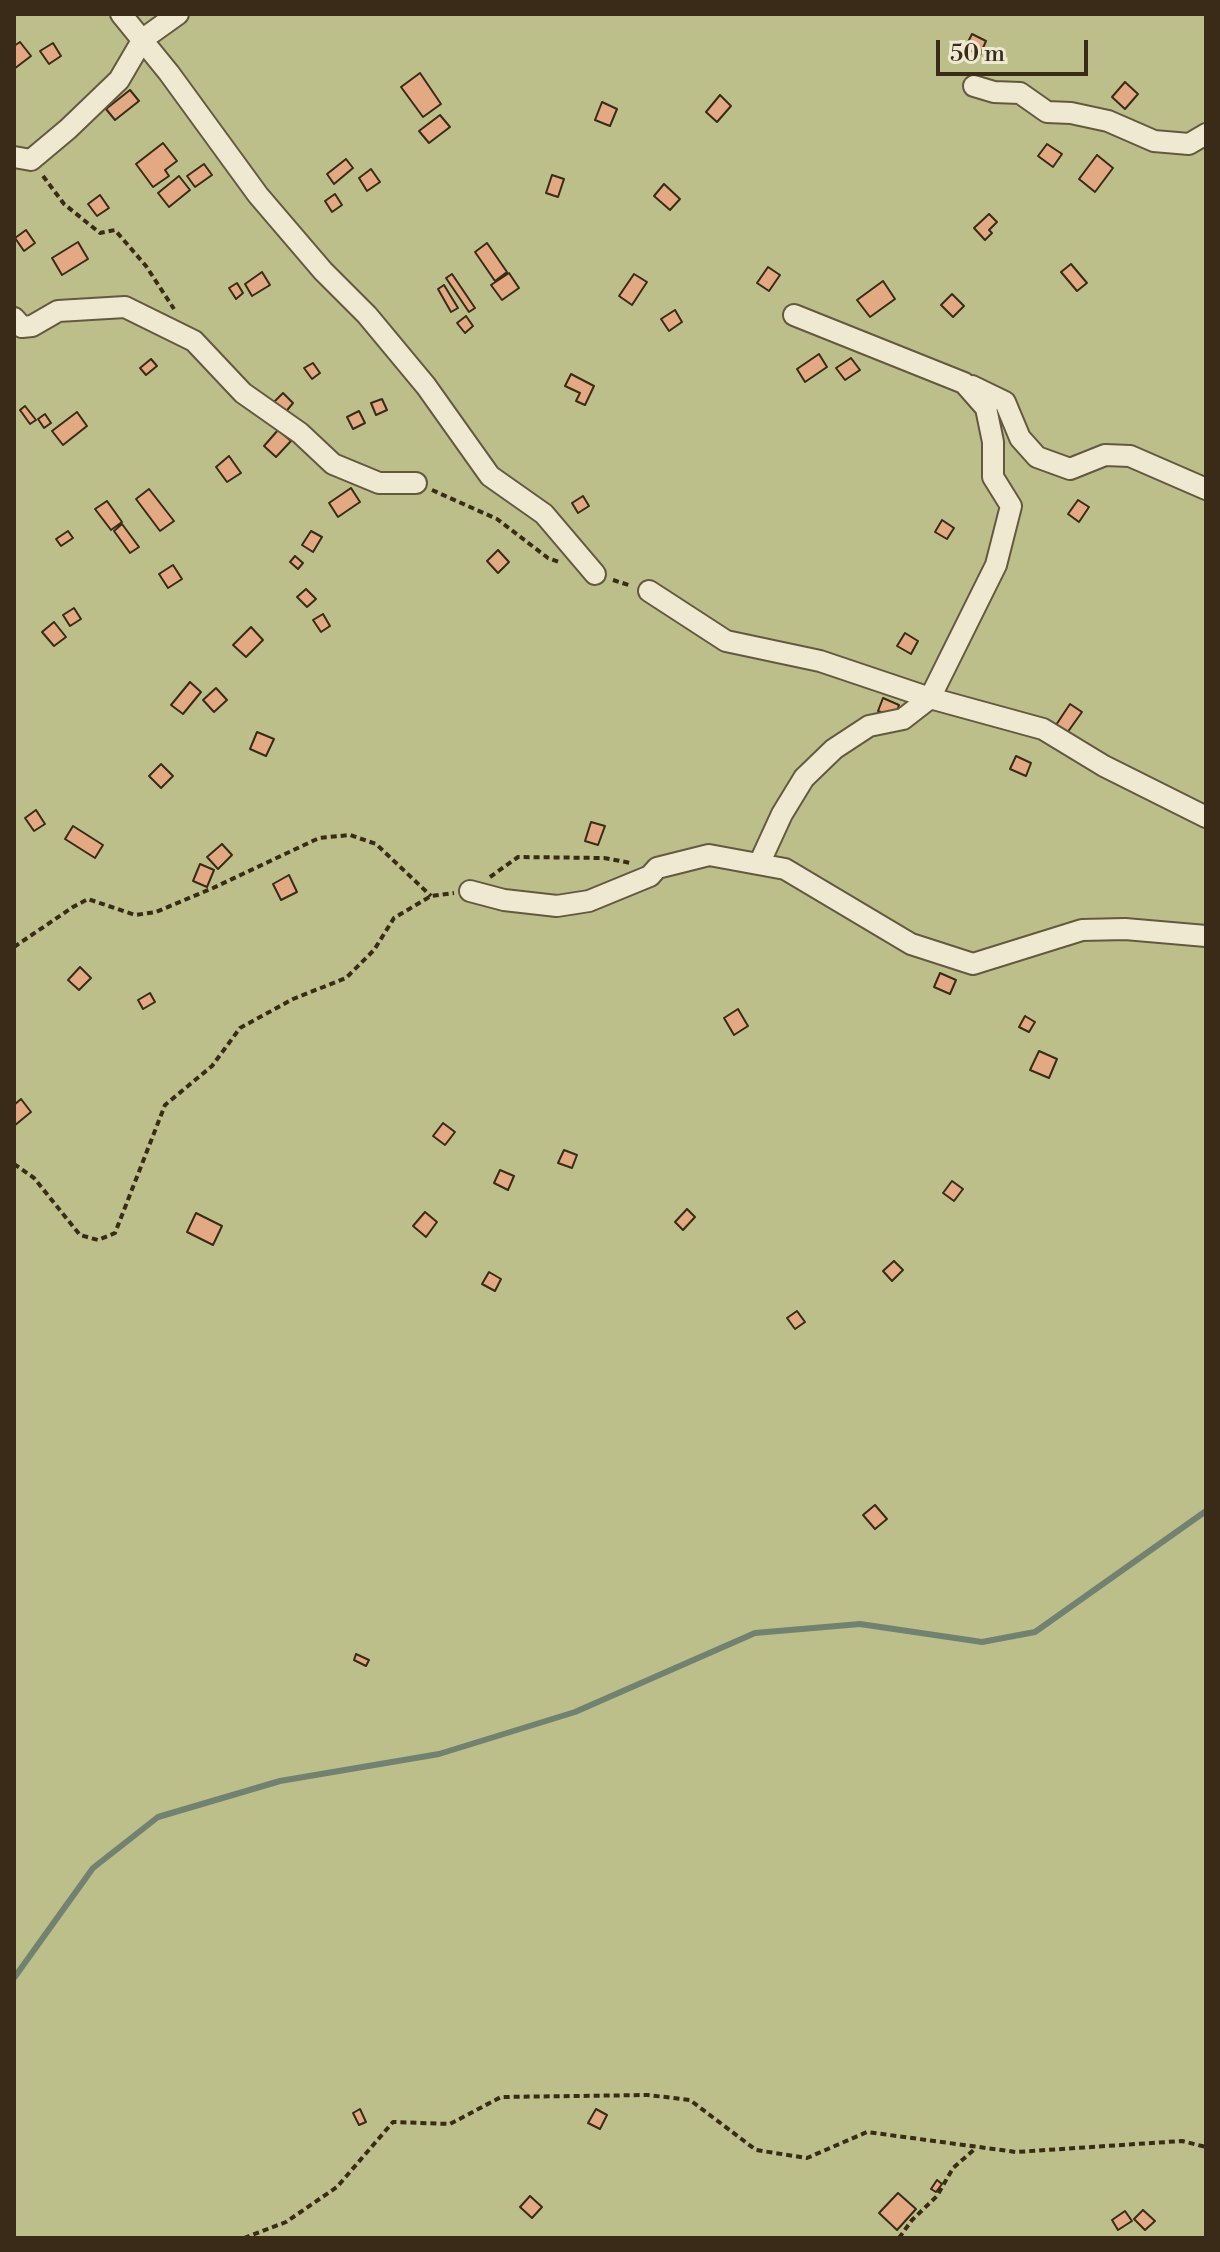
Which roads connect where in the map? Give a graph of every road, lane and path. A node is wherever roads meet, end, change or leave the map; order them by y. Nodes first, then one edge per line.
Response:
1 (121, 14) edge
2 (178, 14) edge
3 (143, 39) junction
4 (974, 86) dead end
5 (1206, 134) edge
6 (22, 159) edge
7 (794, 315) dead end
8 (14, 318) edge
9 (194, 341) junction
10 (964, 383) junction
11 (416, 483) joint
12 (1206, 489) edge
13 (595, 574) junction
14 (649, 591) joint
15 (930, 698) junction
16 (1206, 817) edge
17 (759, 864) junction
18 (657, 868) junction
19 (470, 891) junction
20 (431, 896) junction
21 (1206, 936) edge
22 (14, 947) edge
23 (14, 1164) edge
24 (1206, 2147) edge
25 (976, 2148) junction
26 (244, 2238) edge
27 (899, 2238) edge

1 - 3 street
2 - 3 street
3 - 6 street
3 - 13 street
4 - 5 street
6 - 9 path
7 - 10 street
8 - 9 street
9 - 11 street
10 - 12 street
10 - 15 street
11 - 13 path
13 - 14 path
14 - 15 street
15 - 16 street
15 - 17 street
17 - 18 street
17 - 21 street
18 - 19 street
18 - 19 path
19 - 20 path
20 - 22 path
20 - 23 path
24 - 25 path
25 - 26 path
25 - 27 path

